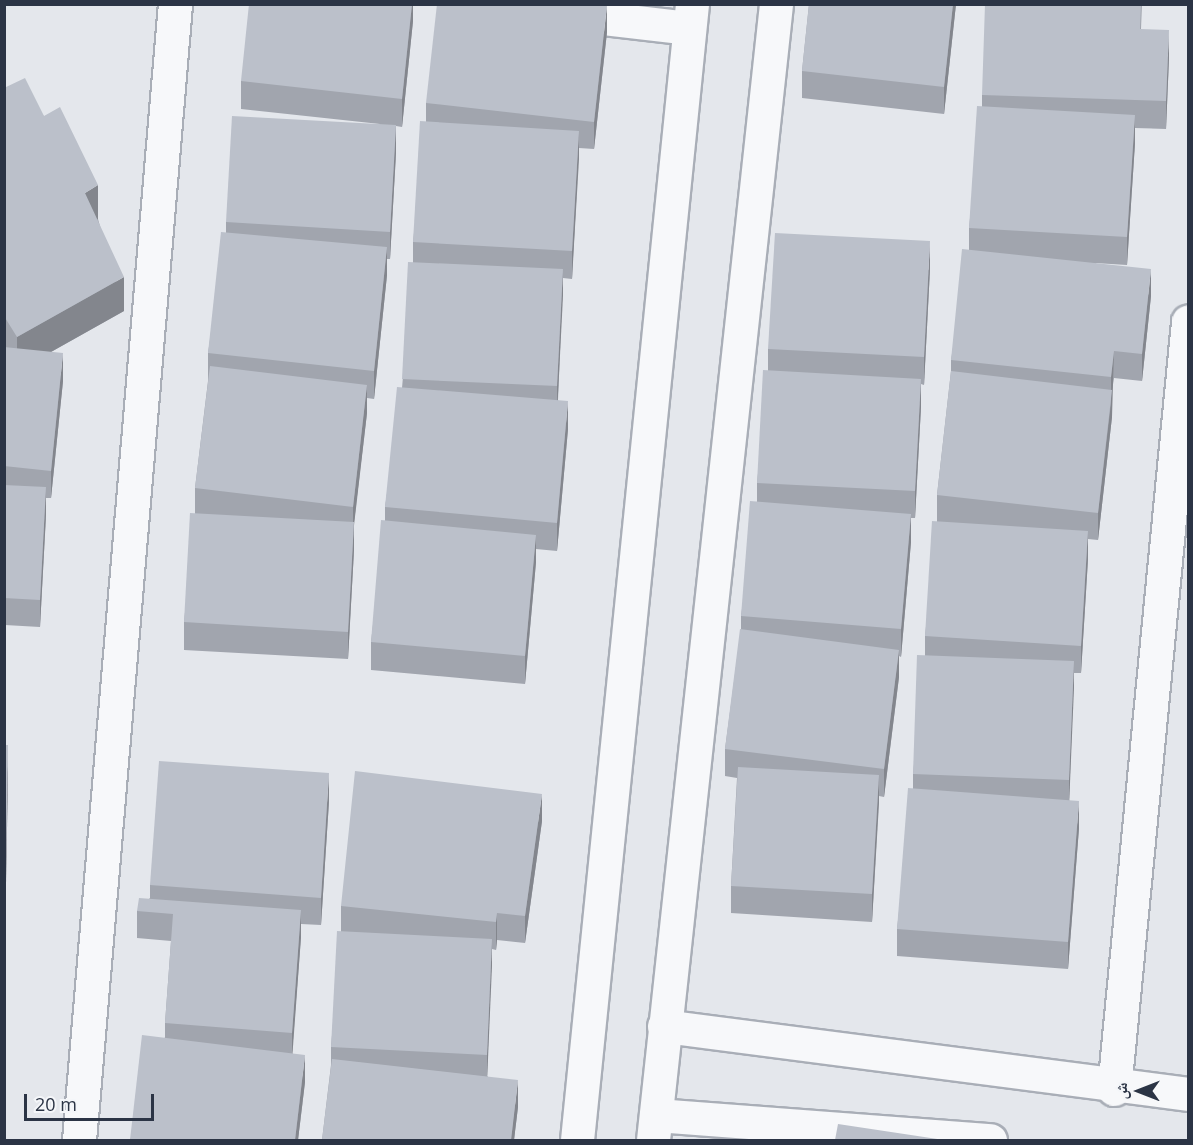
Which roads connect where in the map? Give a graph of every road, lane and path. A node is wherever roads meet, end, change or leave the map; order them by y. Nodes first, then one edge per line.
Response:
1 (175, 4) edge
2 (482, 4) edge
3 (776, 4) edge
4 (690, 16) edge
5 (1188, 322) edge
6 (1174, 615) edge
7 (664, 1026) junction
8 (1114, 1089) junction
9 (1188, 1094) edge
10 (655, 1128) edge
11 (79, 1140) edge
12 (577, 1140) edge
13 (990, 1140) edge

1 - 11 street
2 - 4 street
3 - 7 street
4 - 12 street
5 - 6 street
6 - 8 street
7 - 8 street
7 - 10 street
8 - 9 street
10 - 13 street

